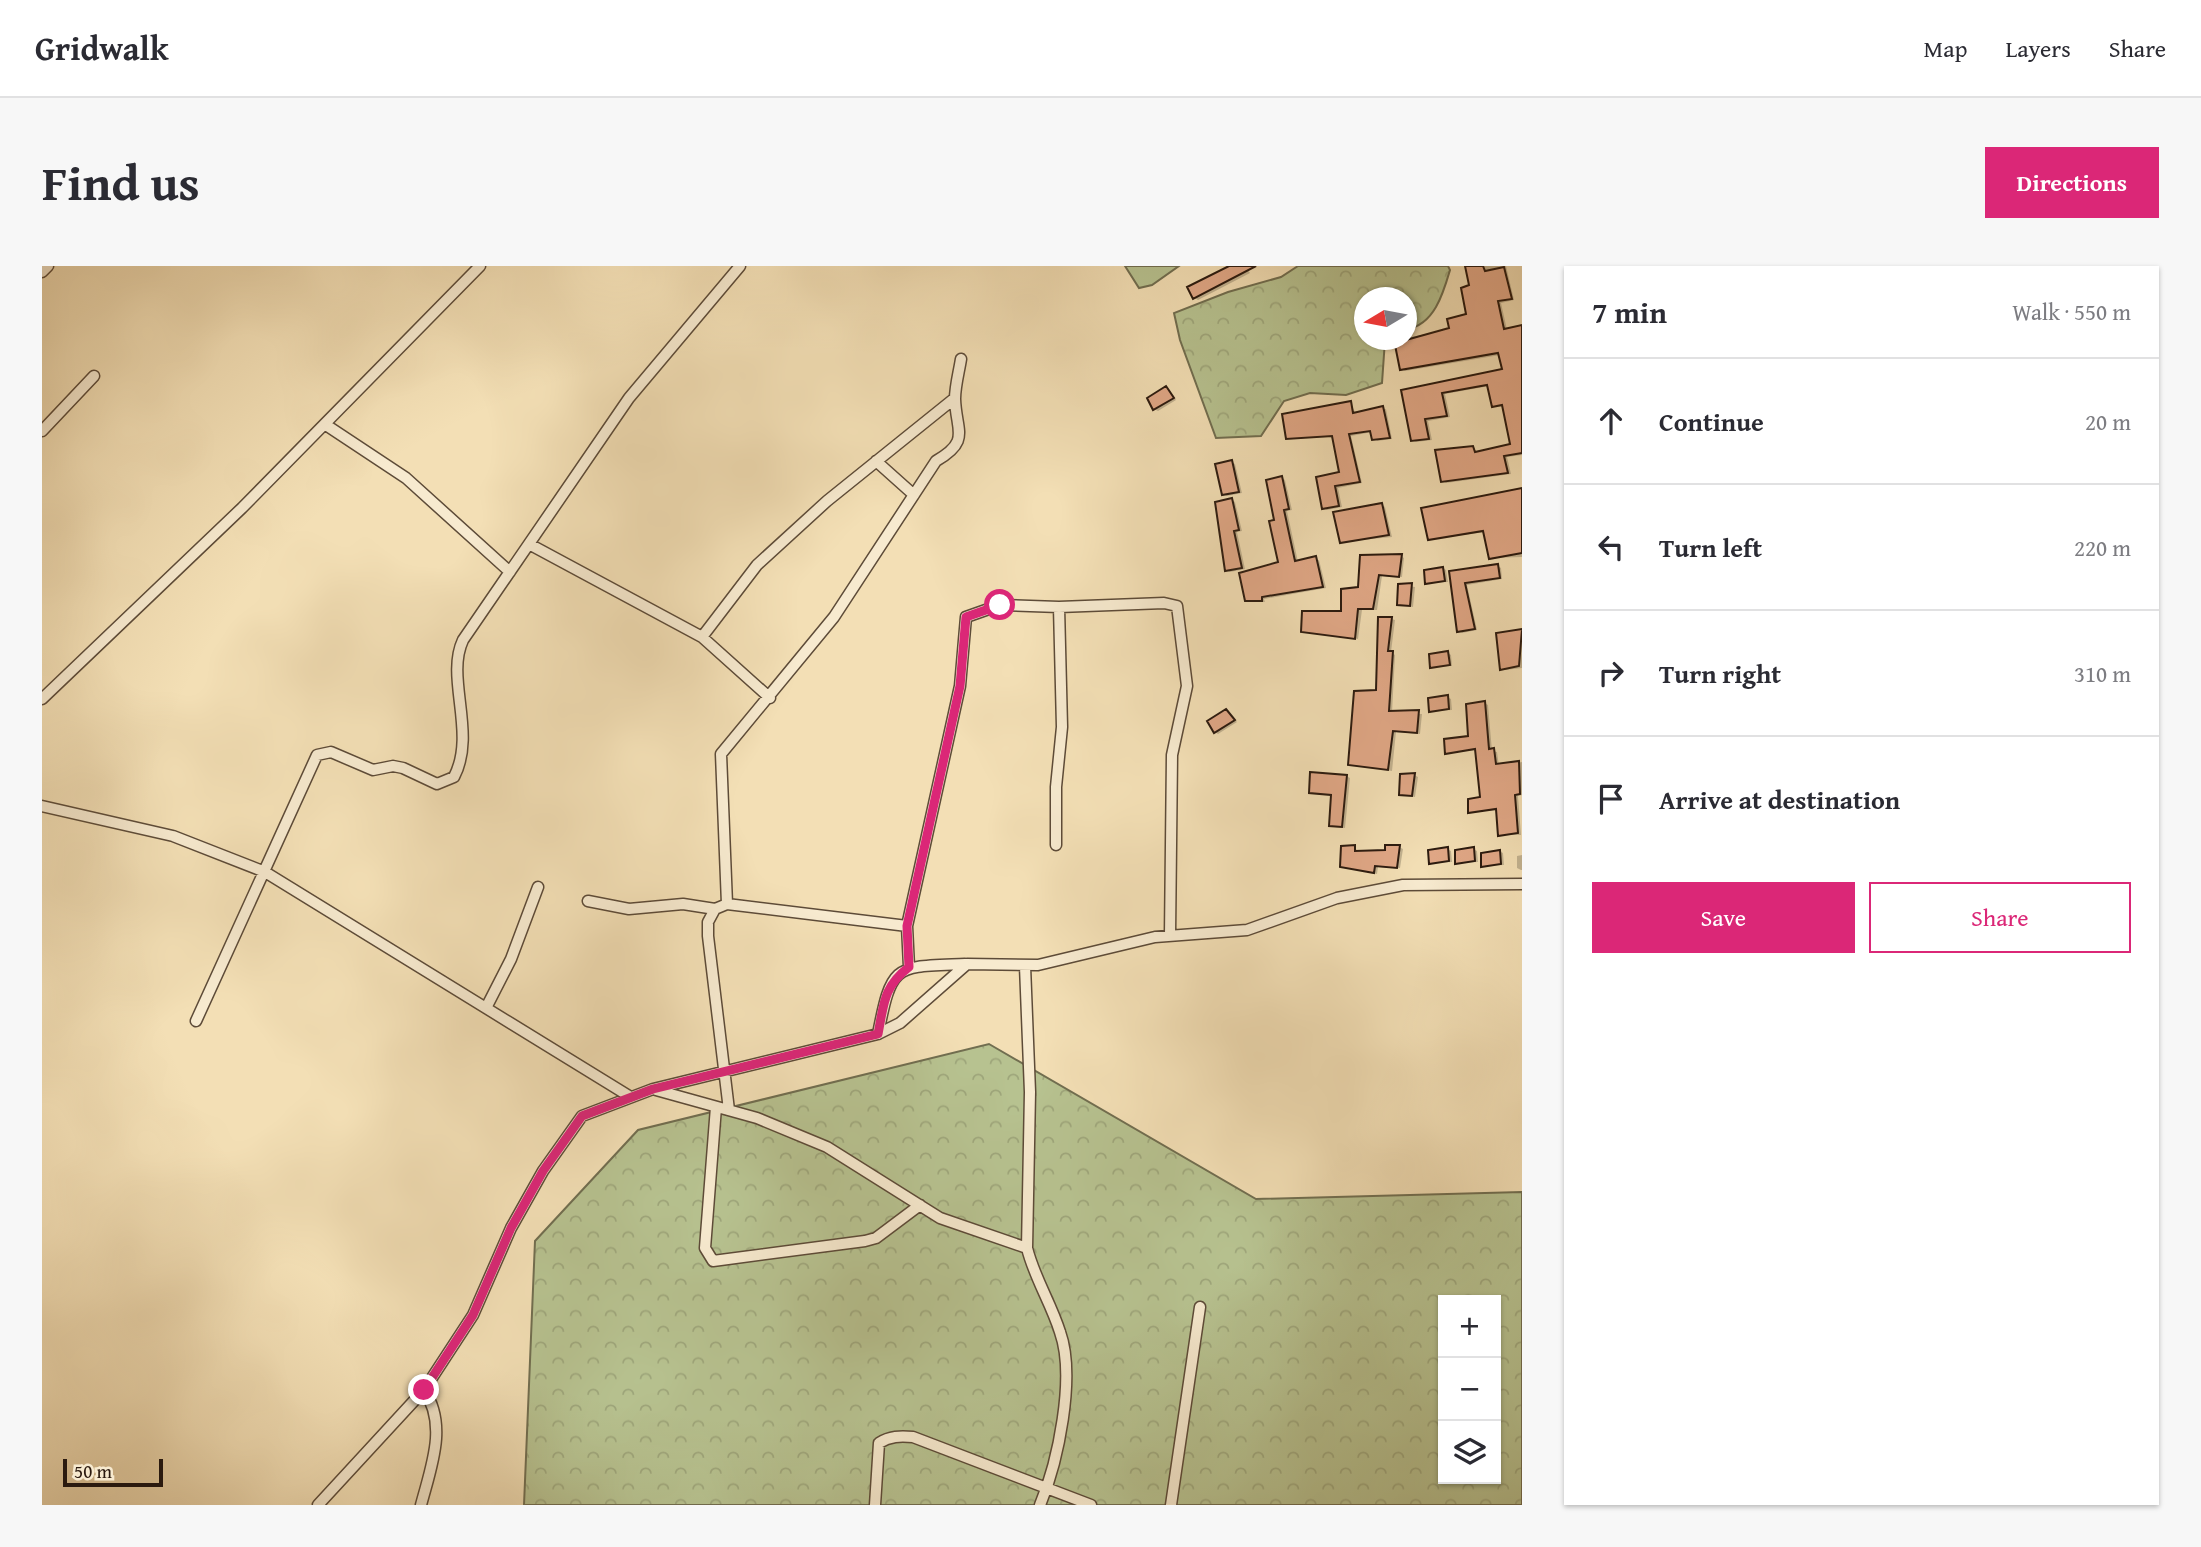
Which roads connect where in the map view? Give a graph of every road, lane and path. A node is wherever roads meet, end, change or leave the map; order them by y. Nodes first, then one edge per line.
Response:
1 (48, 266) edge
2 (480, 266) edge
3 (740, 266) edge
4 (42, 272) edge
5 (961, 359) dead end
6 (94, 376) dead end
7 (955, 398) junction
8 (326, 425) junction
9 (42, 431) edge
10 (876, 461) junction
11 (914, 495) junction
12 (529, 544) junction
13 (510, 572) junction
14 (1059, 607) junction
15 (702, 637) junction
16 (770, 698) junction
17 (42, 699) edge
18 (42, 806) edge
19 (1056, 845) dead end
20 (265, 872) junction
21 (1522, 884) edge
22 (538, 887) dead end
23 (589, 901) dead end
24 (727, 904) junction
25 (715, 909) junction
26 (907, 926) junction
27 (1170, 935) junction
28 (967, 964) junction
29 (1025, 966) junction
30 (909, 967) junction
31 (486, 1008) junction
32 (196, 1021) dead end
33 (878, 1034) junction
34 (723, 1070) junction
35 (653, 1089) junction
36 (629, 1096) junction
37 (716, 1107) junction
38 (729, 1110) junction
39 (919, 1205) junction
40 (1027, 1248) junction
41 (1200, 1307) dead end
42 (424, 1390) junction
43 (1047, 1489) junction
44 (318, 1505) edge
45 (421, 1505) edge
46 (875, 1505) edge
47 (1040, 1505) edge
48 (1091, 1505) edge
49 (1171, 1505) edge

1 - 4 street
2 - 8 street
3 - 12 street
5 - 7 street
6 - 9 street
7 - 10 street
7 - 11 street
8 - 13 street
8 - 17 street
10 - 11 street
10 - 15 street
11 - 16 street
12 - 13 street
12 - 15 street
13 - 20 street
14 - 19 street
14 - 26 street
14 - 27 street
15 - 16 street
16 - 24 street
18 - 20 street
20 - 31 street
20 - 32 street
21 - 27 street
22 - 31 street
23 - 25 street
24 - 25 street
24 - 26 street
25 - 34 street
26 - 30 street
27 - 29 street
28 - 29 street
28 - 30 street
28 - 33 street
29 - 40 street
30 - 33 street
31 - 36 street
33 - 34 street
34 - 35 street
34 - 38 street
35 - 36 street
35 - 37 street
36 - 42 street
37 - 38 street
37 - 39 street
38 - 39 street
39 - 40 street
40 - 43 street
41 - 49 street
42 - 44 street
42 - 45 street
43 - 46 street
43 - 47 street
43 - 48 street

